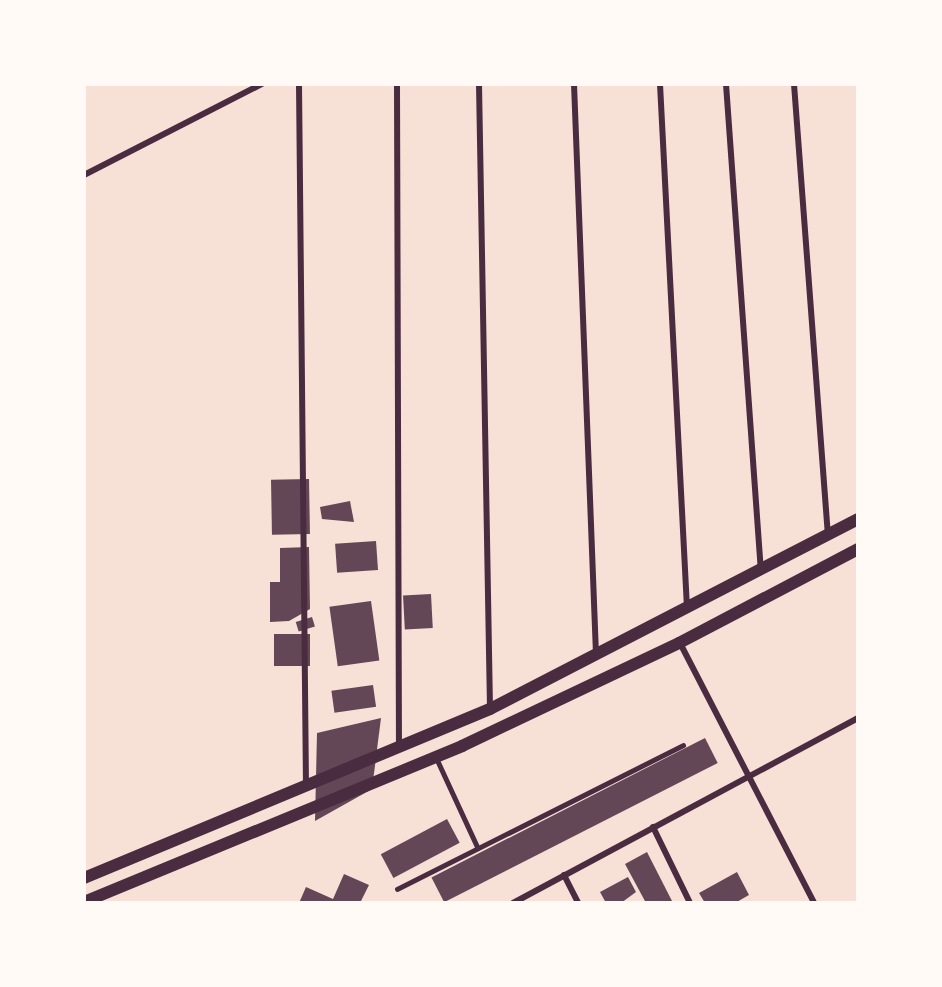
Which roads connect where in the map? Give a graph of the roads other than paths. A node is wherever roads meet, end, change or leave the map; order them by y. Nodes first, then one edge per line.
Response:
1 (262, 84) edge
2 (299, 84) edge
3 (397, 84) edge
4 (479, 84) edge
5 (574, 84) edge
6 (660, 84) edge
7 (726, 84) edge
8 (794, 84) edge
9 (84, 175) edge
10 (858, 519) edge
11 (828, 535) junction
12 (858, 549) edge
13 (761, 570) junction
14 (687, 608) junction
15 (679, 643) junction
16 (596, 656) junction
17 (490, 709) junction
18 (857, 720) edge
19 (683, 745) dead end
20 (399, 751) junction
21 (436, 757) junction
22 (748, 775) junction
23 (306, 789) junction
24 (652, 827) junction
25 (478, 848) junction
26 (564, 875) junction
27 (84, 878) edge
28 (397, 889) dead end
29 (84, 902) edge
30 (513, 903) edge
31 (578, 903) edge
32 (690, 903) edge
33 (814, 903) edge

1 - 9 street
2 - 23 street
3 - 20 street
4 - 17 street
5 - 16 street
6 - 14 street
7 - 13 street
8 - 11 street
10 - 11 main road
11 - 13 main road
12 - 15 main road
13 - 14 main road
14 - 16 main road
15 - 21 main road
15 - 22 street
16 - 17 main road
17 - 20 main road
18 - 22 street
19 - 25 lane
20 - 23 main road
21 - 25 lane
21 - 29 main road
22 - 24 street
22 - 33 street
23 - 27 main road
24 - 26 street
24 - 32 street
25 - 28 lane
26 - 30 street
26 - 31 street

